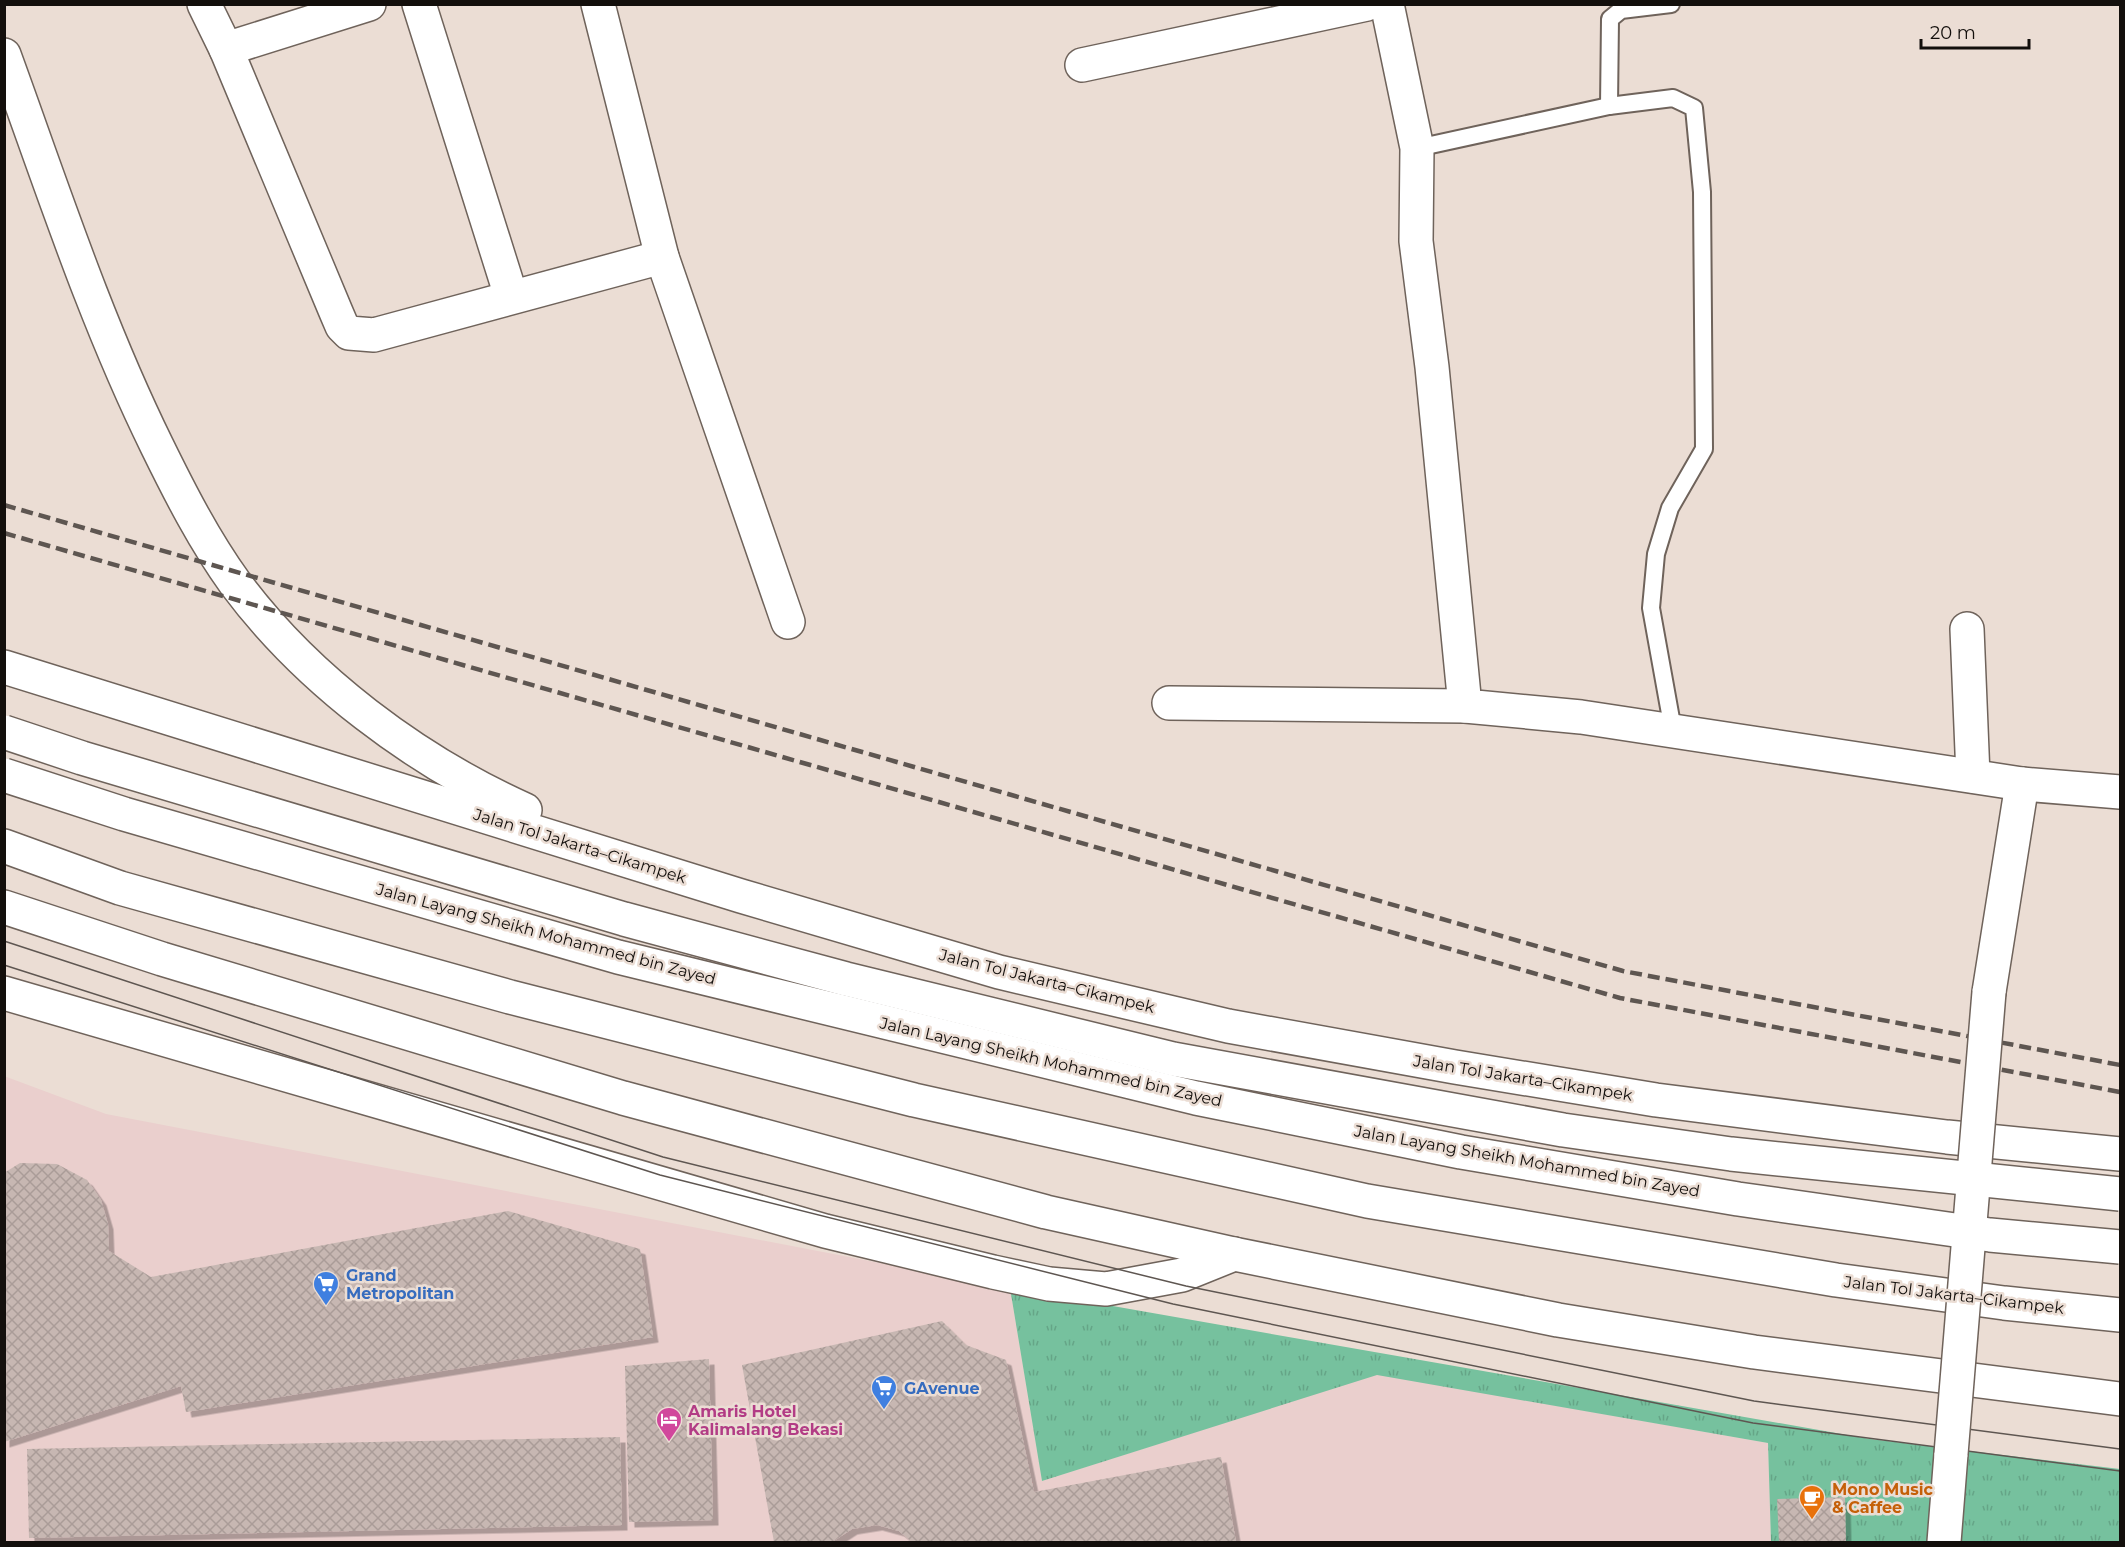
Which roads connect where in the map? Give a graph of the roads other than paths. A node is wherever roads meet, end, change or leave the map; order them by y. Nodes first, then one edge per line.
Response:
1 (204, 4) edge
2 (369, 4) edge
3 (419, 4) edge
4 (598, 4) edge
5 (1367, 4) edge
6 (1387, 4) edge
7 (1671, 4) edge
8 (1609, 12) edge
9 (226, 49) junction
10 (4, 55) edge
11 (1082, 65) dead end
12 (1609, 106) junction
13 (1417, 148) junction
14 (662, 257) junction
15 (511, 296) junction
16 (788, 622) dead end
17 (1967, 629) dead end
18 (4, 667) edge
19 (1169, 703) dead end
20 (1464, 706) junction
21 (1674, 730) junction
22 (4, 732) edge
23 (4, 775) edge
24 (1973, 776) junction
25 (2022, 784) junction
26 (2121, 792) edge
27 (4, 846) edge
28 (741, 896) junction
29 (4, 907) edge
30 (4, 993) edge
31 (2121, 1154) edge
32 (2121, 1194) edge
33 (2121, 1247) edge
34 (1234, 1254) junction
35 (2121, 1315) edge
36 (2121, 1399) edge
37 (1944, 1542) edge

1 - 9 main road
2 - 9 main road
3 - 15 main road
4 - 14 main road
5 - 11 main road
6 - 13 main road
7 - 8 lane
8 - 12 lane
9 - 15 main road
10 - 28 main road
12 - 13 lane
12 - 21 lane
13 - 20 main road
14 - 15 main road
14 - 16 main road
17 - 24 main road
18 - 28 main road, Jalan Tol Jakarta–Cikampek
19 - 20 main road
20 - 21 main road
21 - 24 main road
22 - 32 main road, Jalan Layang Sheikh Mohammed bin Zayed, bridge
23 - 33 main road, Jalan Layang Sheikh Mohammed bin Zayed, bridge
24 - 25 main road
25 - 26 main road
25 - 37 main road, bridge
27 - 35 main road, Jalan Tol Jakarta–Cikampek
28 - 31 main road, Jalan Tol Jakarta–Cikampek
29 - 34 main road
30 - 34 main road
34 - 36 main road

